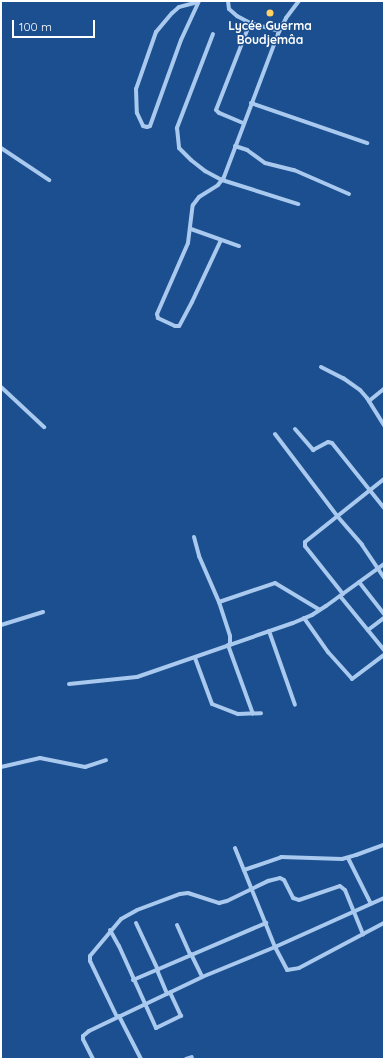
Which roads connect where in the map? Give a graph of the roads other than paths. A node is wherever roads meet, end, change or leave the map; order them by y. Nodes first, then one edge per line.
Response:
1 (228, 1) edge
2 (299, 1) edge
3 (198, 2) edge
4 (250, 23) junction
5 (279, 31) junction
6 (214, 34) dead end
7 (251, 103) junction
8 (244, 123) junction
9 (366, 143) dead end
10 (235, 146) junction
11 (1, 148) edge
12 (49, 180) dead end
13 (222, 180) junction
14 (349, 194) dead end
15 (298, 204) dead end
16 (191, 229) junction
17 (221, 240) junction
18 (239, 246) dead end
19 (321, 367) dead end
20 (1, 387) edge
21 (384, 389) edge
22 (369, 400) junction
23 (384, 425) edge
24 (44, 426) dead end
25 (295, 429) dead end
26 (275, 434) dead end
27 (384, 479) edge
28 (370, 490) junction
29 (384, 508) edge
30 (338, 517) junction
31 (194, 537) dead end
32 (384, 564) edge
33 (378, 568) junction
34 (384, 578) edge
35 (359, 582) junction
36 (342, 595) junction
37 (220, 602) junction
38 (320, 610) junction
39 (44, 612) dead end
40 (384, 614) edge
41 (304, 618) junction
42 (384, 618) edge
43 (1, 625) edge
44 (368, 630) junction
45 (269, 631) junction
46 (229, 645) junction
47 (384, 650) edge
48 (384, 655) edge
49 (195, 658) junction
50 (69, 684) dead end
51 (295, 705) dead end
52 (261, 713) dead end
53 (253, 714) junction
54 (106, 760) dead end
55 (1, 767) edge
56 (384, 845) edge
57 (235, 848) dead end
58 (348, 858) junction
59 (244, 870) junction
60 (252, 890) junction
61 (384, 898) edge
62 (371, 904) junction
63 (354, 912) junction
64 (266, 923) junction
65 (384, 923) edge
66 (136, 924) dead end
67 (177, 926) dead end
68 (110, 930) junction
69 (363, 934) junction
70 (275, 948) junction
71 (191, 954) junction
72 (157, 970) junction
73 (202, 977) junction
74 (133, 980) junction
75 (169, 993) junction
76 (144, 1004) junction
77 (118, 1017) junction
78 (192, 1056) dead end
79 (93, 1059) edge
80 (141, 1059) edge
81 (186, 1059) edge

1 - 4 street
2 - 5 street
3 - 3 street
4 - 5 street
4 - 8 street
5 - 7 street
6 - 13 street
7 - 8 street
7 - 9 street
8 - 10 street
10 - 13 street
10 - 14 street
11 - 12 street
13 - 15 street
13 - 16 street
16 - 17 street
16 - 17 street
17 - 18 street
19 - 22 street
20 - 24 street
21 - 22 street
22 - 23 street
25 - 28 street
26 - 30 street
27 - 28 street
28 - 29 street
28 - 30 street
30 - 33 street
30 - 36 street
31 - 37 street
32 - 33 street
33 - 34 street
33 - 35 street
35 - 36 street
35 - 40 street
36 - 38 street
36 - 44 street
37 - 38 street
37 - 46 street
38 - 41 street
39 - 43 street
41 - 45 street
41 - 48 street
42 - 44 street
44 - 47 street
45 - 46 street
45 - 51 street
46 - 49 street
46 - 53 street
49 - 50 street
49 - 53 street
52 - 53 street
54 - 55 street
56 - 58 street
57 - 59 street
58 - 59 street
58 - 62 street
59 - 60 street
60 - 63 street
60 - 64 street
60 - 68 street
61 - 62 street
62 - 63 street
63 - 69 street
63 - 70 street
64 - 70 street
64 - 71 street
65 - 69 street
66 - 72 street
67 - 71 street
68 - 74 street
68 - 77 street
69 - 70 street
70 - 73 street
71 - 72 street
71 - 73 street
72 - 74 street
72 - 75 street
73 - 75 street
74 - 76 street
75 - 76 street
75 - 76 street
76 - 77 street
77 - 79 street
77 - 80 street
78 - 81 street

